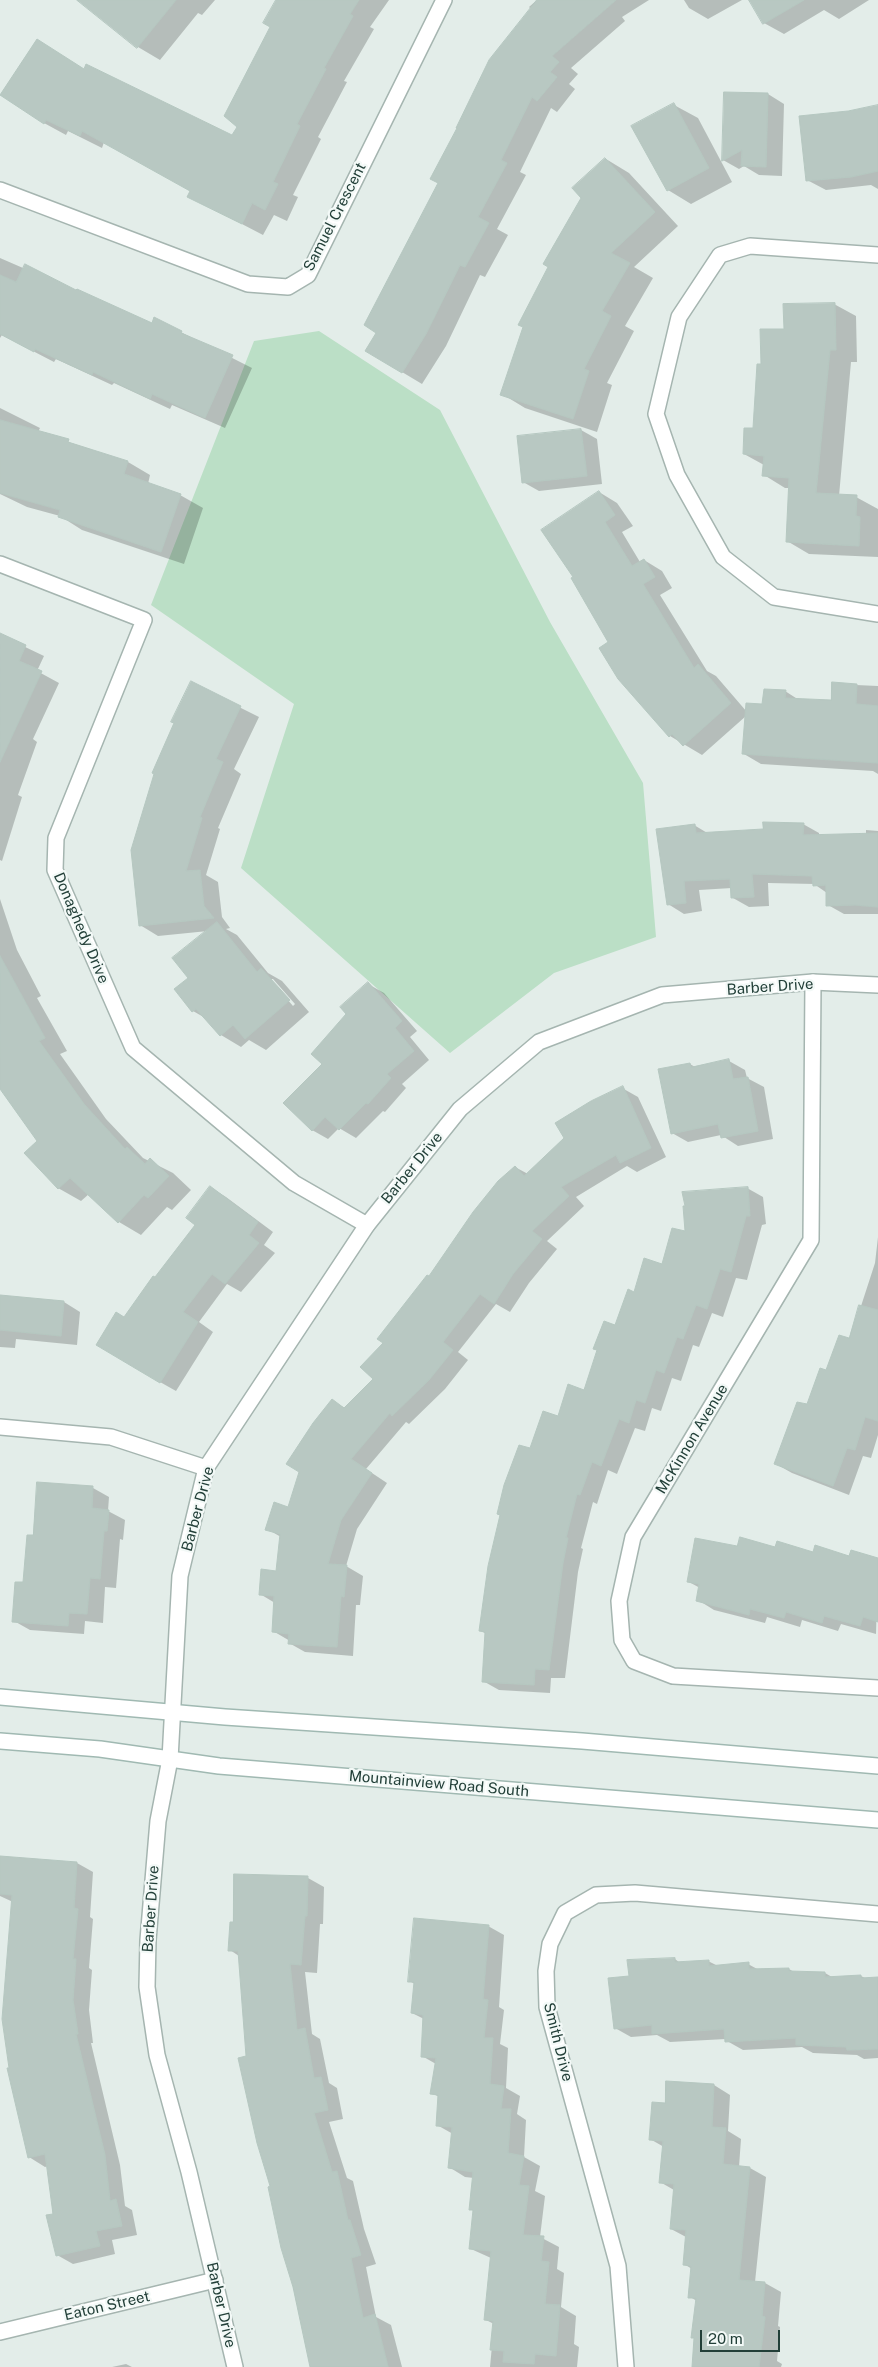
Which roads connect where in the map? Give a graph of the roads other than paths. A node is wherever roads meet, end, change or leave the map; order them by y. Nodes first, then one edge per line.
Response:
1 (444, 0) edge
2 (0, 190) edge
3 (878, 255) edge
4 (0, 564) edge
5 (878, 614) edge
6 (813, 982) junction
7 (878, 985) edge
8 (367, 1225) junction
9 (0, 1427) edge
10 (206, 1468) junction
11 (878, 1688) edge
12 (0, 1697) edge
13 (172, 1712) junction
14 (0, 1741) edge
15 (170, 1759) junction
16 (878, 1766) edge
17 (878, 1820) edge
18 (878, 1914) edge
19 (215, 2280) junction
20 (0, 2332) edge
21 (235, 2367) edge
22 (626, 2367) edge

1 - 2 street, Samuel Crescent
3 - 5 street
4 - 8 street, Donaghedy Drive
6 - 7 street, Barber Drive
6 - 8 street, Barber Drive
6 - 11 street, McKinnon Avenue
8 - 10 street, Barber Drive
9 - 10 street
10 - 13 street, Barber Drive
12 - 13 street
13 - 15 street, Barber Drive
13 - 16 street
14 - 15 street, Mountainview Road South
15 - 17 street, Mountainview Road South
15 - 19 street, Barber Drive
18 - 22 street, Smith Drive
19 - 20 street, Eaton Street
19 - 21 street, Barber Drive

